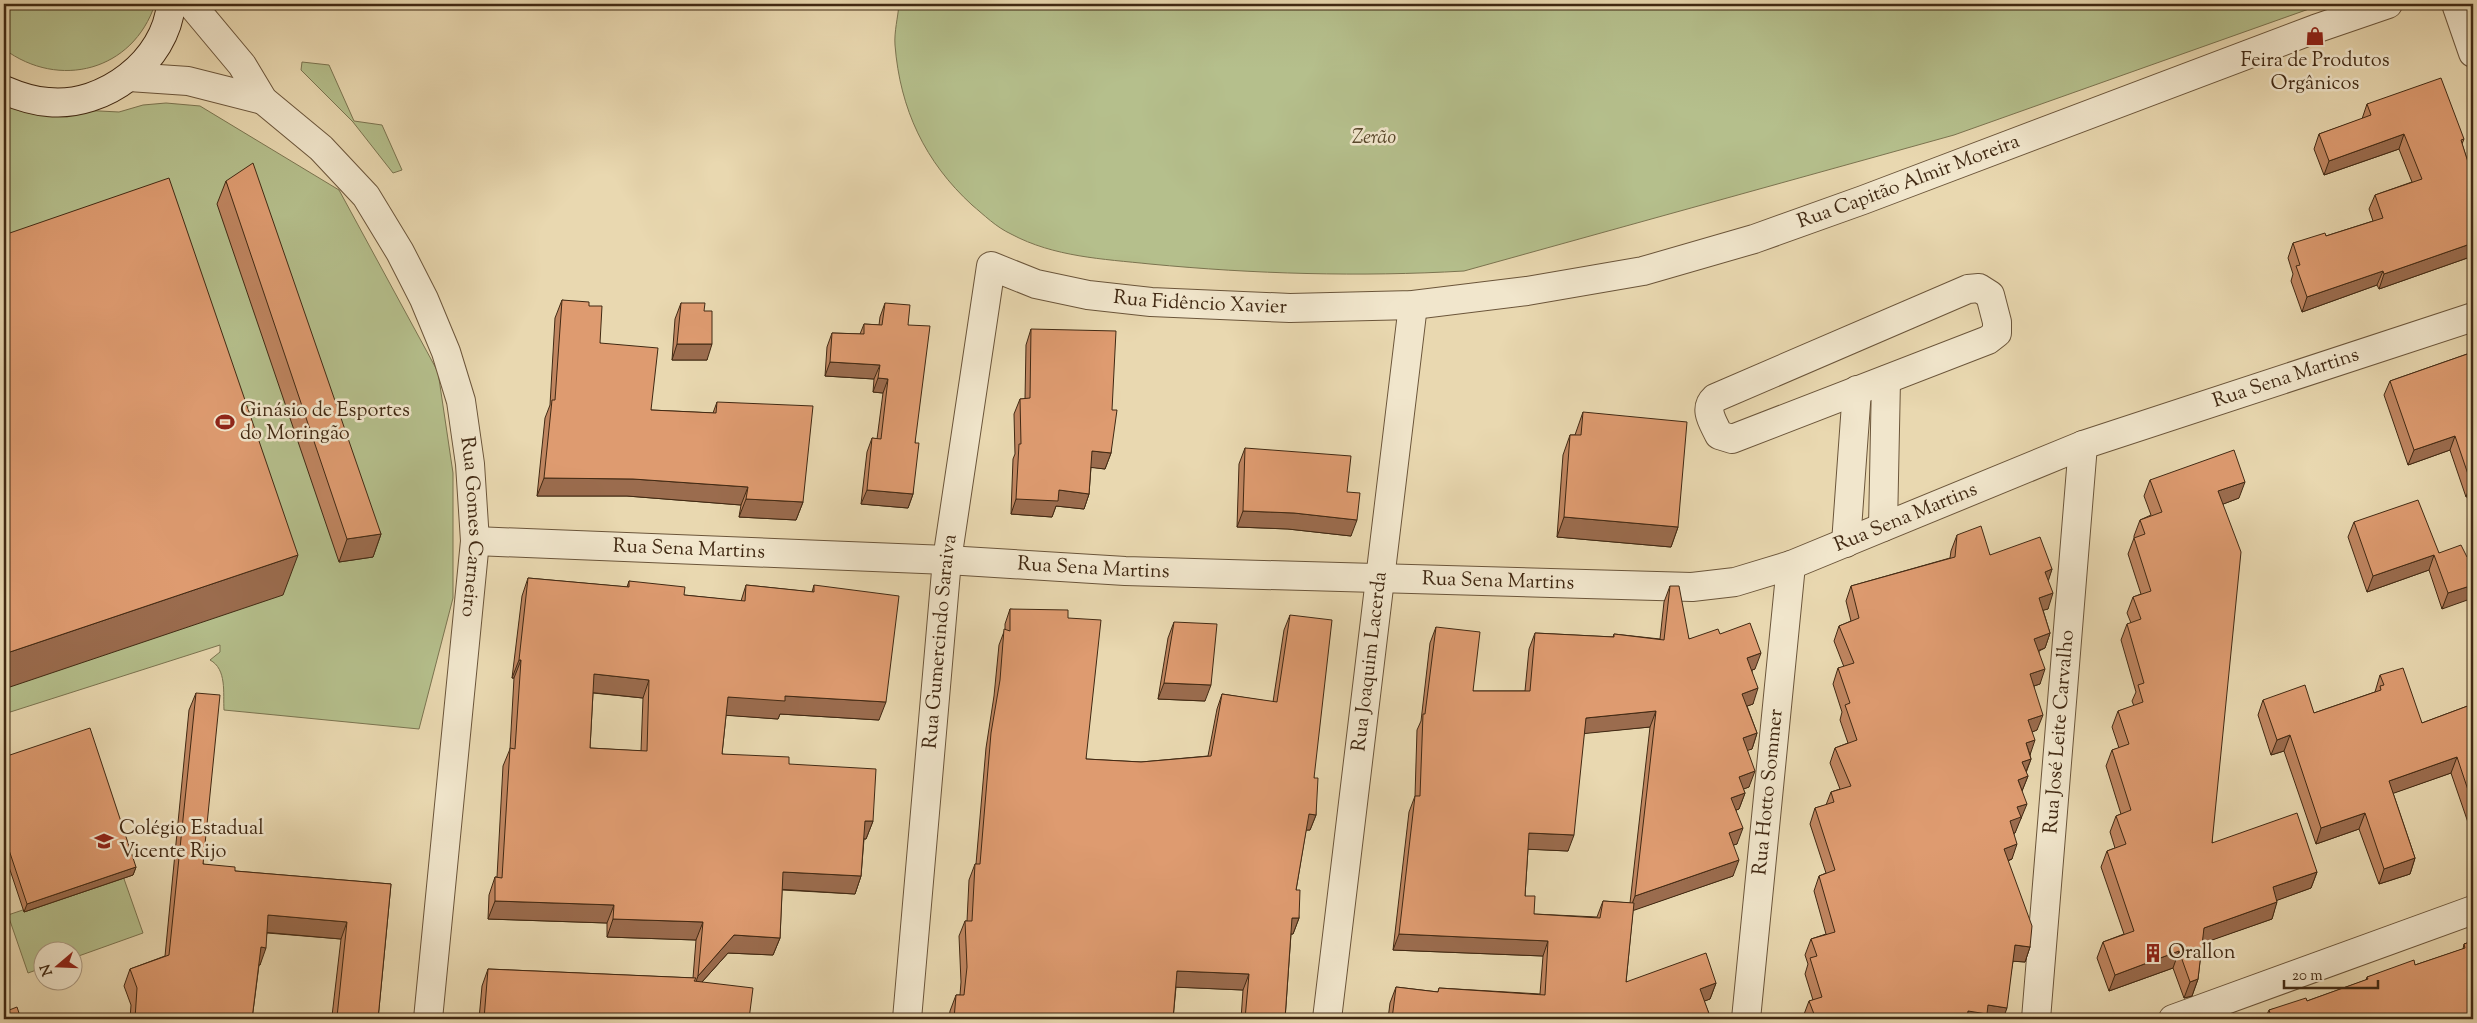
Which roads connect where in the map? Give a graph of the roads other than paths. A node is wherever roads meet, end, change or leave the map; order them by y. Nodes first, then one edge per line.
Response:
1 (171, 4) edge
2 (191, 4) edge
3 (2388, 4) edge
4 (2456, 4) edge
5 (2473, 53) edge
6 (129, 77) junction
7 (4, 90) edge
8 (263, 100) junction
9 (991, 266) joint
10 (1413, 305) junction
11 (2473, 317) edge
12 (1886, 380) junction
13 (1857, 390) junction
14 (2083, 445) junction
15 (1883, 527) junction
16 (476, 541) junction
17 (1846, 542) junction
18 (947, 560) junction
19 (1791, 565) junction
20 (1382, 579) junction
21 (2473, 910) edge
22 (2211, 1013) edge
23 (428, 1019) edge
24 (907, 1019) edge
25 (1327, 1019) edge
26 (1746, 1019) edge
27 (2036, 1019) edge
28 (2173, 1019) edge

1 - 6 street
2 - 8 street, Rua Gomes Carneiro
3 - 10 street, Rua Capitão Almir Moreira
4 - 5 street
6 - 7 street
6 - 8 street, Rua Gomes Carneiro
8 - 16 street, Rua Gomes Carneiro
9 - 10 street, Rua Fidêncio Xavier
9 - 18 street, Rua Gumercindo Saraiva
10 - 20 street, Rua Joaquim Lacerda
11 - 14 street, Rua Sena Martins
12 - 13 street
12 - 13 street
12 - 15 street
13 - 17 street
14 - 15 street, Rua Sena Martins
14 - 27 street, Rua José Leite Carvalho
15 - 17 street, Rua Sena Martins
16 - 18 street, Rua Sena Martins
16 - 23 street, Rua Gomes Carneiro
17 - 19 street, Rua Sena Martins
18 - 20 street, Rua Sena Martins
18 - 24 street, Rua Gumercindo Saraiva
19 - 20 street, Rua Sena Martins
19 - 26 street, Rua Hotto Sommer
20 - 25 street, Rua Joaquim Lacerda
21 - 22 street
22 - 28 street

